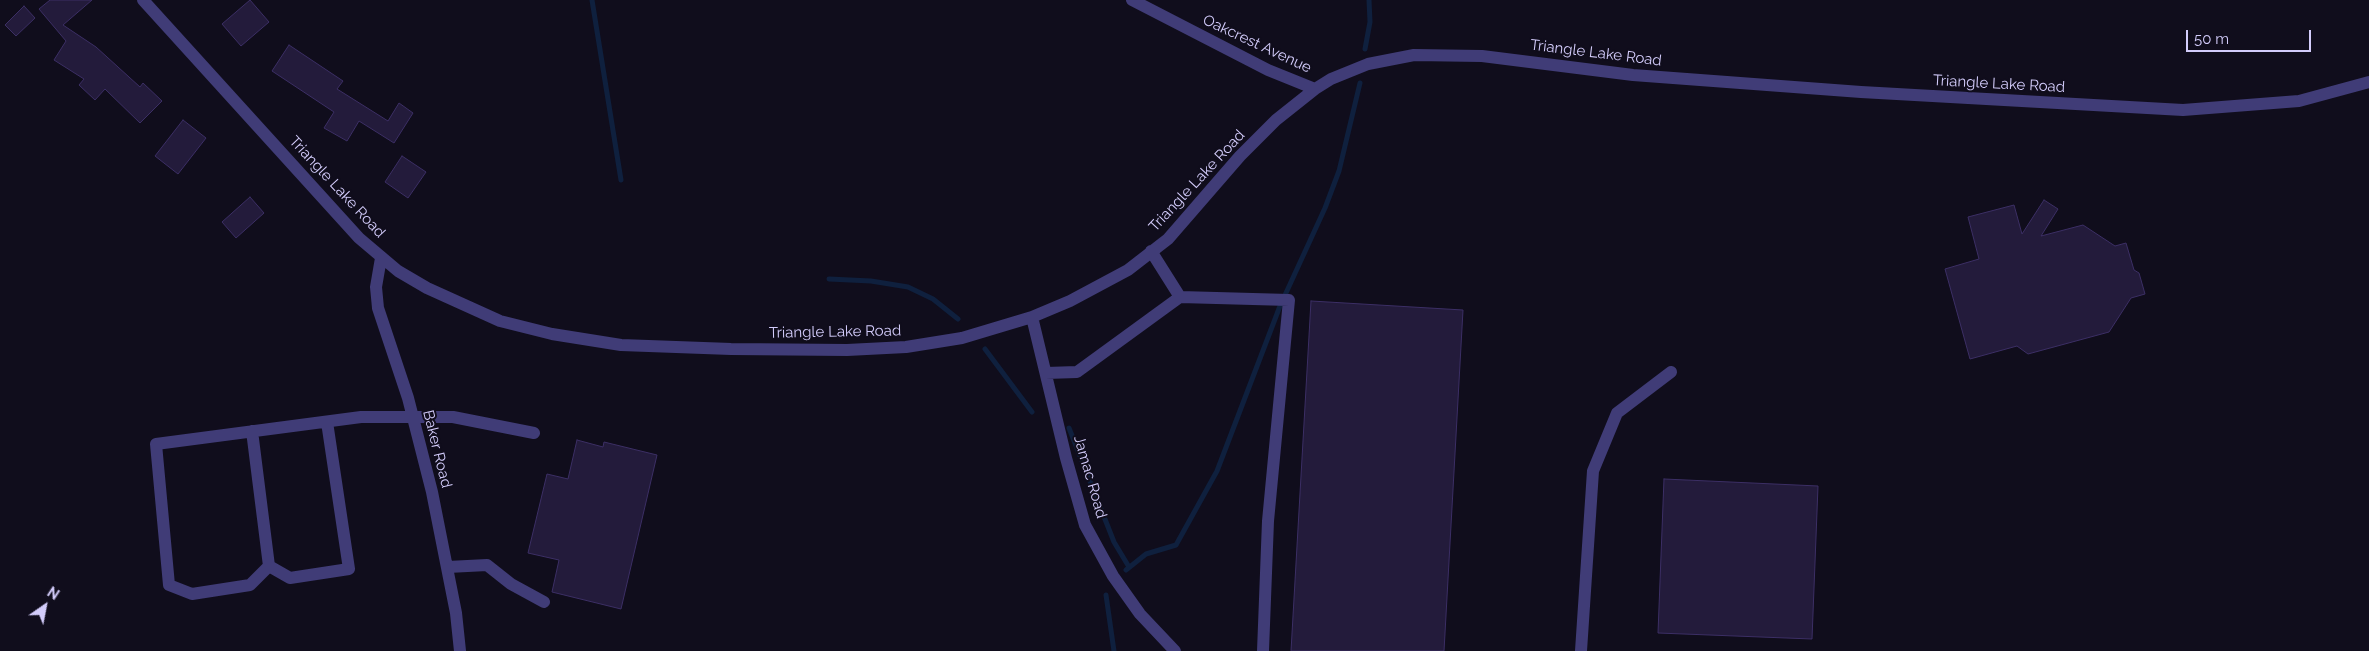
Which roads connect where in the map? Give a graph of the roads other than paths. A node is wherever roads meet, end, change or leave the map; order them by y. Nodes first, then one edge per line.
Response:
1 (143, 0) edge
2 (1132, 0) edge
3 (2369, 82) edge
4 (1314, 89) junction
5 (1151, 251) junction
6 (381, 258) junction
7 (1180, 297) junction
8 (1032, 317) junction
9 (1671, 372) dead end
10 (1046, 373) junction
11 (413, 418) junction
12 (327, 422) junction
13 (252, 431) junction
14 (534, 433) dead end
15 (269, 566) junction
16 (448, 567) junction
17 (544, 602) dead end
18 (460, 651) edge
19 (1175, 651) edge
20 (1263, 651) edge
21 (1581, 651) edge

1 - 6 street, Triangle Lake Road
2 - 4 street, Oakcrest Avenue
3 - 4 street, Triangle Lake Road
4 - 5 street, Triangle Lake Road
5 - 7 street
5 - 8 street, Triangle Lake Road
6 - 8 street, Triangle Lake Road
6 - 11 street, Baker Road
7 - 10 street
7 - 20 street
8 - 10 street, Jamac Road
9 - 21 street
10 - 19 street, Jamac Road
11 - 12 street
11 - 14 street
11 - 16 street, Baker Road
12 - 13 street
12 - 15 street
13 - 15 street
13 - 15 street
16 - 17 street
16 - 18 street, Baker Road

